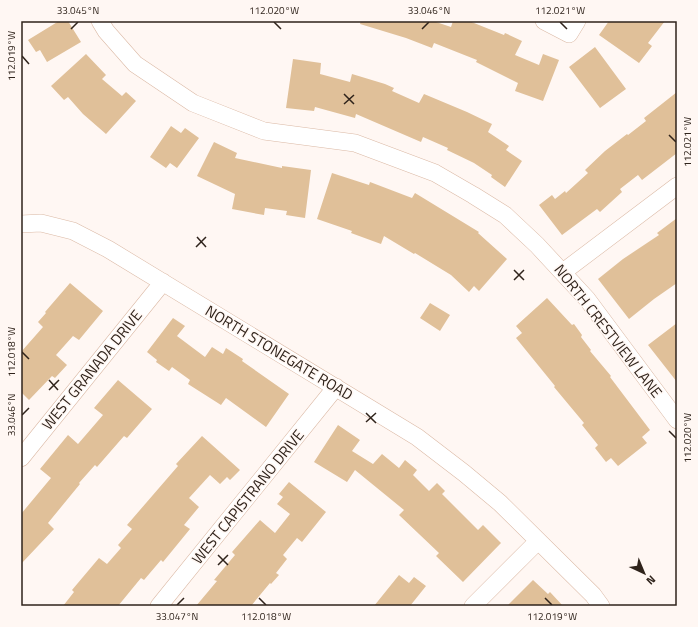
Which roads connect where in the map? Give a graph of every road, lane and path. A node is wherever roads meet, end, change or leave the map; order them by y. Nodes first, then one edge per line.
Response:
1 (100, 21) edge
2 (544, 21) edge
3 (573, 28) edge
4 (677, 186) edge
5 (21, 224) edge
6 (563, 272) junction
7 (163, 282) junction
8 (336, 387) junction
9 (677, 420) edge
10 (21, 458) edge
11 (538, 541) junction
12 (159, 606) edge
13 (473, 606) edge
14 (601, 606) edge

1 - 6 street, NORTH CRESTVIEW LANE
2 - 3 street
4 - 6 street
5 - 7 street, NORTH STONEGATE ROAD
6 - 9 street, NORTH CRESTVIEW LANE
7 - 8 street, NORTH STONEGATE ROAD
7 - 10 street, WEST GRANADA DRIVE
8 - 11 street, NORTH STONEGATE ROAD
8 - 12 street, WEST CAPISTRANO DRIVE
11 - 13 street
11 - 14 street, NORTH STONEGATE ROAD

